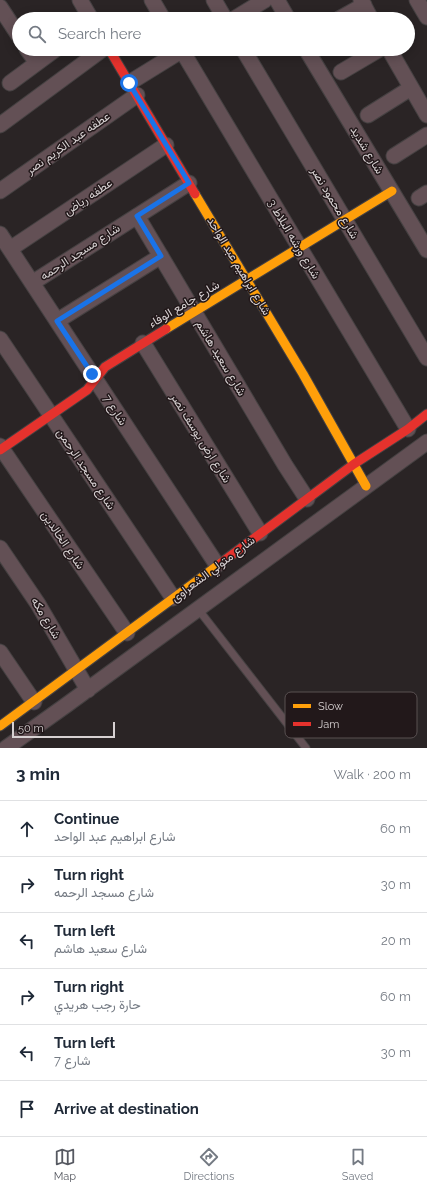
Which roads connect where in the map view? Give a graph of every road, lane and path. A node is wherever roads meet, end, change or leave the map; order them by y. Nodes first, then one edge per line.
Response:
1 (80, 0) edge
2 (152, 0) edge
3 (214, 0) edge
4 (265, 0) edge
5 (277, 0) edge
6 (417, 0) edge
7 (362, 2) edge
8 (0, 7) edge
9 (87, 12) edge
10 (159, 12) edge
11 (221, 12) edge
12 (245, 12) edge
13 (284, 12) edge
14 (348, 12) edge
15 (368, 12) edge
16 (427, 17) edge
17 (12, 25) edge
18 (32, 56) edge
19 (46, 56) edge
20 (93, 56) edge
21 (113, 56) edge
22 (174, 56) edge
23 (186, 56) edge
24 (247, 56) edge
25 (310, 56) edge
26 (368, 56) edge
27 (393, 56) edge
28 (37, 63) junction
29 (341, 72) dead end
30 (10, 83) dead end
31 (411, 88) junction
32 (133, 89) junction
33 (368, 115) dead end
34 (427, 115) edge
35 (1, 122) edge
36 (427, 135) edge
37 (166, 145) junction
38 (394, 156) dead end
39 (189, 183) junction
40 (0, 191) edge
41 (392, 191) junction
42 (137, 216) junction
43 (345, 220) junction
44 (0, 234) edge
45 (300, 248) junction
46 (10, 249) junction
47 (427, 250) edge
48 (161, 256) junction
49 (247, 280) junction
50 (32, 283) junction
51 (194, 312) junction
52 (57, 321) junction
53 (0, 339) edge
54 (142, 343) junction
55 (427, 358) edge
56 (96, 380) junction
57 (427, 414) edge
58 (50, 415) junction
59 (408, 429) junction
60 (427, 442) edge
61 (1, 449) edge
62 (354, 464) junction
63 (366, 486) junction
64 (307, 498) junction
65 (260, 533) junction
66 (0, 548) edge
67 (217, 565) junction
68 (173, 598) junction
69 (198, 609) junction
70 (127, 633) junction
71 (0, 652) edge
72 (77, 670) junction
73 (88, 690) junction
74 (34, 702) junction
75 (285, 721) edge
76 (0, 726) edge
77 (298, 738) edge
78 (6, 748) edge
79 (306, 748) edge

1 - 9 street
2 - 10 street
3 - 11 street
4 - 12 street
5 - 13 street
6 - 16 street
7 - 14 street
7 - 15 street
8 - 17 street
18 - 28 street
19 - 28 street
20 - 35 street
21 - 32 street, شارع ابراهيم عبد الواحد
22 - 32 street, عطفه عبد الكريم نصر
23 - 45 street, شارع ورشه البلاط 3
24 - 43 street, شارع محمود نصر
25 - 41 street, شارع شديد
26 - 29 street
27 - 31 street
28 - 30 street
31 - 33 street
31 - 34 street
32 - 37 street, شارع ابراهيم عبد الواحد
32 - 40 street, عطفه عبد الكريم نصر
36 - 38 street
37 - 39 street, شارع ابراهيم عبد الواحد
37 - 46 street, عطفه رياض
39 - 42 street, شارع مسجد الرحمه
39 - 49 street, شارع ابراهيم عبد الواحد
41 - 43 street, شارع جامع الوفاء
41 - 47 street, شارع شديد
42 - 48 street, شارع سعيد هاشم
42 - 50 street, شارع مسجد الرحمه
43 - 45 street, شارع جامع الوفاء
43 - 55 street, شارع محمود نصر
44 - 46 street, شارع 7
45 - 49 street, شارع جامع الوفاء
45 - 59 street, شارع ورشه البلاط 3
46 - 50 street, شارع 7
48 - 51 street, شارع سعيد هاشم
48 - 52 street
49 - 51 street, شارع جامع الوفاء
49 - 62 street, شارع ابراهيم عبد الواحد
50 - 52 street, شارع 7
51 - 54 street, شارع جامع الوفاء
51 - 64 street, شارع سعيد هاشم
52 - 56 street, شارع 7
53 - 58 street, شارع مسجد الرحمن
54 - 56 street, شارع جامع الوفاء
54 - 65 street, شارع ارض يوسف نصر
56 - 58 street, شارع جامع الوفاء
56 - 67 street, شارع 7
57 - 59 street, شارع متولي الشعراوى
58 - 61 street, شارع جامع الوفاء
58 - 68 street, شارع مسجد الرحمن
59 - 62 street, شارع متولي الشعراوى
60 - 63 street, شارع متولي الشعراوى
61 - 70 street, شارع الخالدين
62 - 63 street, شارع ابراهيم عبد الواحد
62 - 64 street, شارع متولي الشعراوى
63 - 69 street, شارع متولي الشعراوى
64 - 65 street, شارع متولي الشعراوى
65 - 67 street, شارع متولي الشعراوى
66 - 72 street, شارع مكه
67 - 68 street, شارع متولي الشعراوى
68 - 70 street, شارع متولي الشعراوى
69 - 73 street, شارع متولي الشعراوى
69 - 75 lane
70 - 72 street, شارع متولي الشعراوى
71 - 74 street
72 - 73 street, شارع مكه
72 - 74 street, شارع متولي الشعراوى
73 - 78 street, شارع متولي الشعراوى
74 - 76 street, شارع متولي الشعراوى
77 - 79 lane

